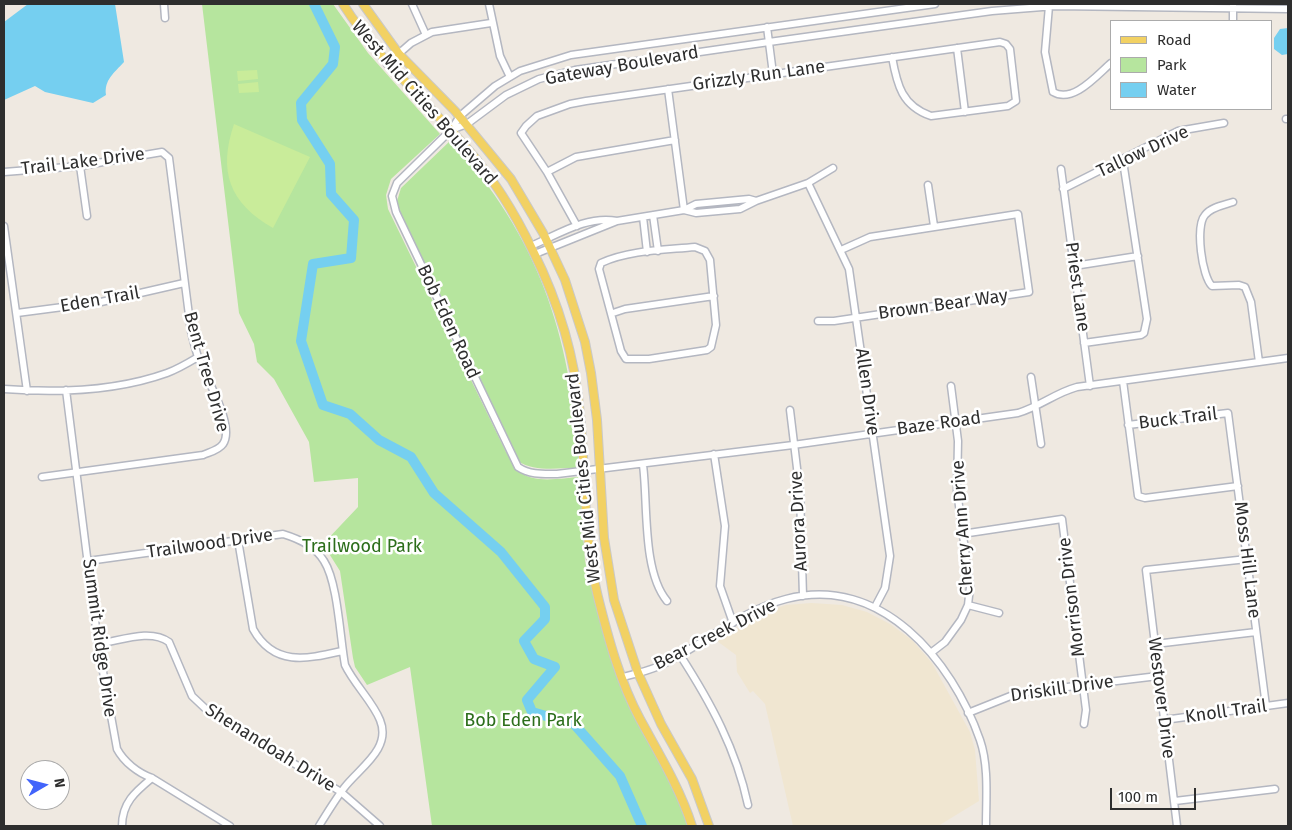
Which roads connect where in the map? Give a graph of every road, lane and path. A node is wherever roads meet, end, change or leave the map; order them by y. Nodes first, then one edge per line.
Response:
1 (164, 4) edge
2 (342, 4) edge
3 (362, 4) edge
4 (412, 4) edge
5 (489, 4) edge
6 (935, 4) edge
7 (1101, 5) edge
8 (1110, 5) edge
9 (1049, 6) junction
10 (1233, 6) edge
11 (1288, 10) edge
12 (166, 18) dead end
13 (1233, 20) edge
14 (491, 23) junction
15 (767, 27) junction
16 (426, 35) junction
17 (769, 42) junction
18 (957, 48) junction
19 (400, 54) junction
20 (892, 57) junction
21 (387, 64) junction
22 (1110, 64) edge
23 (774, 74) junction
24 (510, 77) junction
25 (668, 88) junction
26 (965, 112) junction
27 (460, 116) junction
28 (1224, 123) dead end
29 (467, 124) junction
30 (451, 130) junction
31 (674, 140) junction
32 (162, 152) joint
33 (1123, 161) junction
34 (80, 166) junction
35 (833, 168) dead end
36 (1061, 170) dead end
37 (4, 172) edge
38 (547, 172) junction
39 (808, 183) junction
40 (928, 185) dead end
41 (1063, 189) junction
42 (1233, 202) dead end
43 (684, 210) junction
44 (653, 215) junction
45 (87, 216) dead end
46 (643, 217) junction
47 (617, 220) junction
48 (4, 226) edge
49 (577, 226) junction
50 (934, 226) junction
51 (546, 239) junction
52 (531, 246) junction
53 (550, 247) junction
54 (841, 250) junction
55 (658, 251) junction
56 (647, 252) junction
57 (535, 254) junction
58 (1138, 256) junction
59 (1074, 266) junction
60 (184, 283) junction
61 (714, 296) junction
62 (17, 313) junction
63 (613, 313) junction
64 (856, 318) junction
65 (818, 321) dead end
66 (1084, 343) junction
67 (198, 357) junction
68 (1288, 358) edge
69 (1260, 362) junction
70 (1031, 377) dead end
71 (1123, 381) junction
72 (951, 386) dead end
73 (1090, 386) junction
74 (4, 389) edge
75 (66, 390) junction
76 (27, 391) junction
77 (1037, 408) junction
78 (790, 410) dead end
79 (1228, 413) joint
80 (956, 421) junction
81 (1128, 425) junction
82 (872, 433) junction
83 (1041, 444) dead end
84 (794, 445) junction
85 (714, 454) junction
86 (644, 465) junction
87 (600, 470) junction
88 (77, 472) junction
89 (584, 472) junction
90 (42, 477) dead end
91 (1238, 486) junction
92 (962, 534) junction
93 (238, 540) junction
94 (1247, 558) junction
95 (88, 561) junction
96 (803, 596) junction
97 (667, 602) dead end
98 (968, 605) junction
99 (876, 607) junction
100 (999, 613) dead end
101 (733, 623) junction
102 (1256, 632) junction
103 (98, 644) junction
104 (1155, 644) junction
105 (342, 650) junction
106 (932, 652) junction
107 (680, 655) junction
108 (638, 673) junction
109 (1158, 676) junction
110 (623, 677) junction
111 (1083, 686) junction
112 (1288, 703) edge
113 (1266, 706) junction
114 (968, 713) junction
115 (1164, 720) junction
116 (1084, 724) dead end
117 (152, 778) junction
118 (1275, 789) dead end
119 (341, 792) junction
120 (1174, 801) junction
121 (748, 805) dead end
122 (122, 826) edge
123 (230, 826) edge
124 (319, 826) edge
125 (380, 826) edge
126 (692, 826) edge
127 (710, 826) edge
128 (986, 826) edge
129 (1178, 826) edge

1 - 12 street
2 - 21 main road, West Mid Cities Boulevard
3 - 19 main road, West Mid Cities Boulevard
4 - 16 street
5 - 14 street
6 - 15 street, Gateway Boulevard
7 - 8 street, Gateway Boulevard
7 - 9 street, Gateway Boulevard
8 - 10 street, Gateway Boulevard
9 - 17 street, Gateway Boulevard
9 - 22 street
10 - 11 street, Gateway Boulevard
10 - 13 street
14 - 16 street
14 - 24 street
15 - 17 street
15 - 24 street, Gateway Boulevard
16 - 19 street
17 - 23 street
17 - 29 street, Gateway Boulevard
18 - 20 street, Grizzly Run Lane
18 - 26 street
18 - 26 street, Grizzly Run Lane
19 - 21 street
19 - 27 main road, West Mid Cities Boulevard
20 - 23 street, Grizzly Run Lane
20 - 26 street
21 - 30 main road, West Mid Cities Boulevard
23 - 25 street, Grizzly Run Lane
24 - 27 street, Gateway Boulevard
25 - 31 street
25 - 38 street, Grizzly Run Lane
27 - 29 main road, West Mid Cities Boulevard
27 - 30 street, Gateway Boulevard
28 - 33 street, Tallow Drive
29 - 30 street, Gateway Boulevard
29 - 51 main road, West Mid Cities Boulevard
30 - 52 main road, West Mid Cities Boulevard
30 - 89 street, Bob Eden Road
31 - 38 street
31 - 43 street
32 - 34 street, Trail Lake Drive
32 - 60 street, Bent Tree Drive
33 - 41 street, Tallow Drive
33 - 58 street
34 - 37 street, Trail Lake Drive
34 - 45 street
35 - 39 street
36 - 41 street, Priest Lane
38 - 49 street
39 - 43 street
39 - 54 street, Allen Drive
40 - 50 street
41 - 59 street, Priest Lane
42 - 69 street
43 - 44 street
44 - 46 street
44 - 55 street
46 - 47 street
46 - 56 street
47 - 49 street
47 - 53 street
48 - 62 street
49 - 51 street
50 - 54 street
50 - 64 street, Brown Bear Way
51 - 52 street
51 - 53 main road, West Mid Cities Boulevard
52 - 57 main road, West Mid Cities Boulevard
53 - 57 street
53 - 87 main road, West Mid Cities Boulevard
54 - 64 street, Allen Drive
55 - 56 street
55 - 61 street
56 - 63 street
57 - 89 main road, West Mid Cities Boulevard
58 - 59 street
58 - 66 street
59 - 66 street, Priest Lane
60 - 62 street, Eden Trail
60 - 67 street, Bent Tree Drive
61 - 63 street
61 - 63 street
62 - 76 street
64 - 65 street, Brown Bear Way
64 - 82 street, Allen Drive
66 - 73 street, Priest Lane
67 - 75 street
67 - 88 street, Bent Tree Drive
68 - 69 street, Baze Road
69 - 71 street, Baze Road
70 - 77 street
71 - 73 street, Baze Road
71 - 81 street
72 - 80 street, Cherry Ann Drive
73 - 77 street, Baze Road
74 - 76 street
75 - 76 street
75 - 88 street, Summit Ridge Drive
77 - 80 street, Baze Road
77 - 83 street
78 - 84 street, Aurora Drive
79 - 81 street, Buck Trail
79 - 91 street, Moss Hill Lane
80 - 82 street, Baze Road
80 - 92 street, Cherry Ann Drive
81 - 91 street
82 - 84 street, Baze Road
82 - 99 street, Allen Drive
84 - 85 street, Baze Road
84 - 96 street, Aurora Drive
85 - 86 street, Baze Road
85 - 101 street
86 - 87 street, Baze Road
86 - 97 street
87 - 89 street, Baze Road
87 - 108 main road, West Mid Cities Boulevard
88 - 90 street
88 - 95 street, Summit Ridge Drive
89 - 110 main road, West Mid Cities Boulevard
91 - 94 street, Moss Hill Lane
92 - 98 street, Cherry Ann Drive
92 - 111 street, Morrison Drive
93 - 95 street, Trailwood Drive
93 - 105 street, Trailwood Drive
93 - 105 street
94 - 102 street, Moss Hill Lane
94 - 104 street, Westover Drive
95 - 103 street, Summit Ridge Drive
96 - 99 street, Bear Creek Drive
96 - 101 street, Bear Creek Drive
98 - 100 street
98 - 106 street, Cherry Ann Drive
99 - 106 street, Bear Creek Drive
101 - 107 street, Bear Creek Drive
102 - 104 street
102 - 113 street, Moss Hill Lane
103 - 117 street, Summit Ridge Drive
103 - 119 street, Shenandoah Drive
104 - 109 street, Westover Drive
105 - 119 street, Trailwood Drive
106 - 114 street, Bear Creek Drive
107 - 108 street, Bear Creek Drive
107 - 121 street
108 - 110 street, Bear Creek Drive
108 - 127 main road, West Mid Cities Boulevard
109 - 111 street, Driskill Drive
109 - 115 street, Westover Drive
110 - 126 main road, West Mid Cities Boulevard
111 - 114 street, Driskill Drive
111 - 116 street
112 - 113 street, Knoll Trail
113 - 115 street, Knoll Trail
114 - 128 street, Bear Creek Drive
115 - 120 street, Westover Drive
117 - 122 street
117 - 123 street, Summit Ridge Drive
118 - 120 street
119 - 124 street, Trailwood Drive
119 - 125 street, Shenandoah Drive
120 - 129 street, Westover Drive

